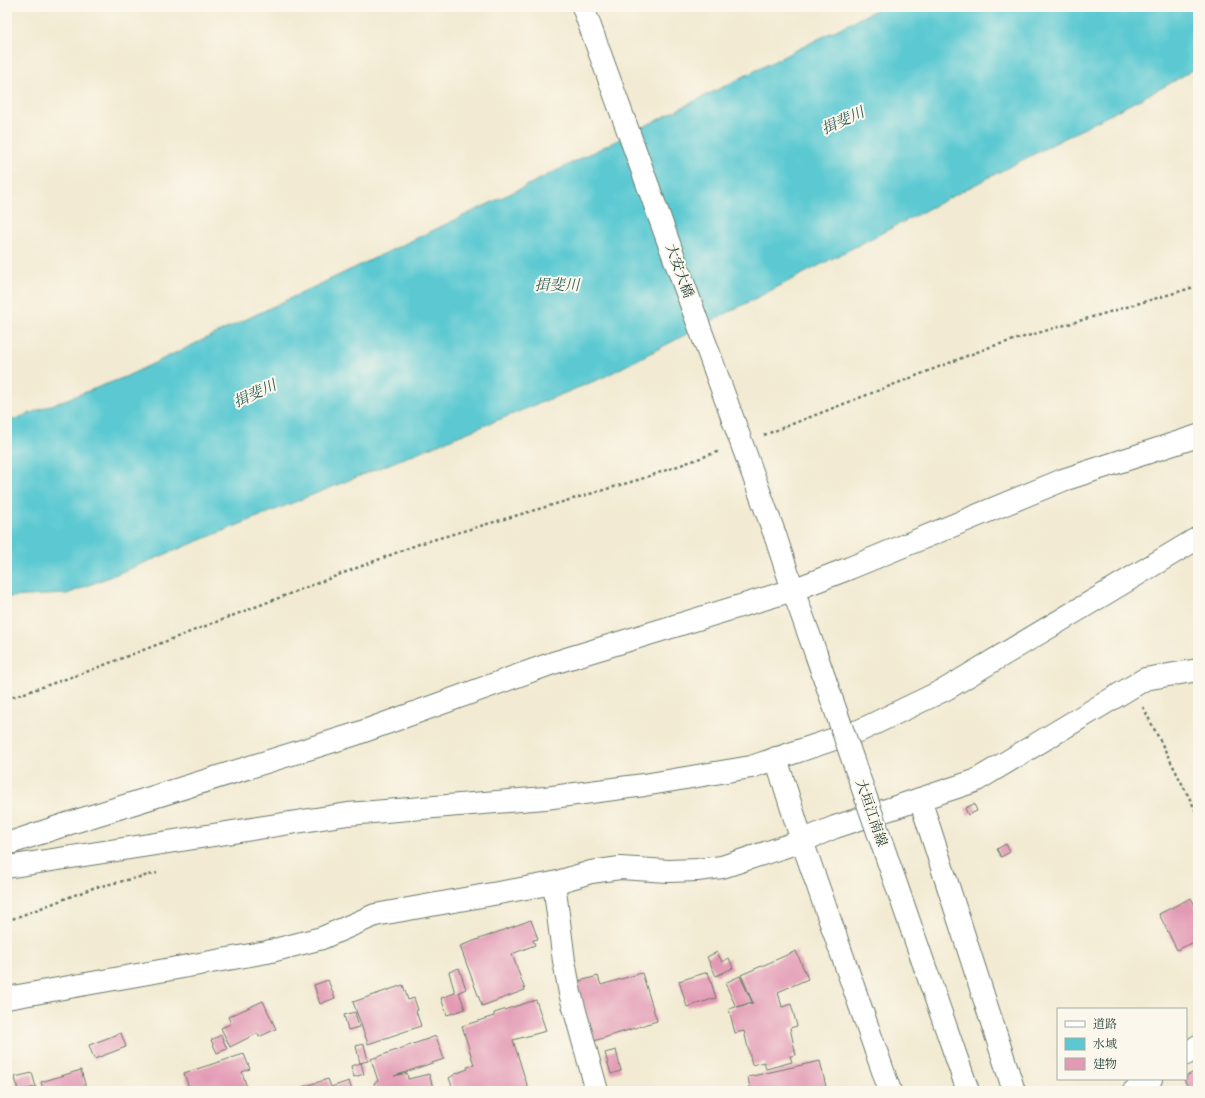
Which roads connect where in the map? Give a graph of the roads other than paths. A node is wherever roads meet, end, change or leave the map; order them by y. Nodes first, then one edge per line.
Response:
1 (583, 7) edge
2 (1198, 436) edge
3 (775, 535) joint
4 (1198, 538) edge
5 (793, 590) junction
6 (1198, 670) edge
7 (776, 758) junction
8 (920, 799) junction
9 (802, 841) junction
10 (7, 844) edge
11 (7, 867) edge
12 (554, 883) junction
13 (7, 998) edge
14 (1198, 1046) edge
15 (1187, 1053) edge
16 (1150, 1080) edge
17 (596, 1091) edge
18 (890, 1091) edge
19 (968, 1091) edge
20 (1014, 1091) edge
21 (1134, 1091) edge

1 - 3 main road, 大安大橋, bridge
2 - 5 main road
3 - 5 main road, 大垣江南線
4 - 7 main road
5 - 10 main road
5 - 19 main road, 大垣江南線, bridge
6 - 8 main road
7 - 9 main road
7 - 11 main road
8 - 9 main road
8 - 20 main road
9 - 12 main road
9 - 18 main road
12 - 13 main road
12 - 17 main road
14 - 15 main road
16 - 21 main road

